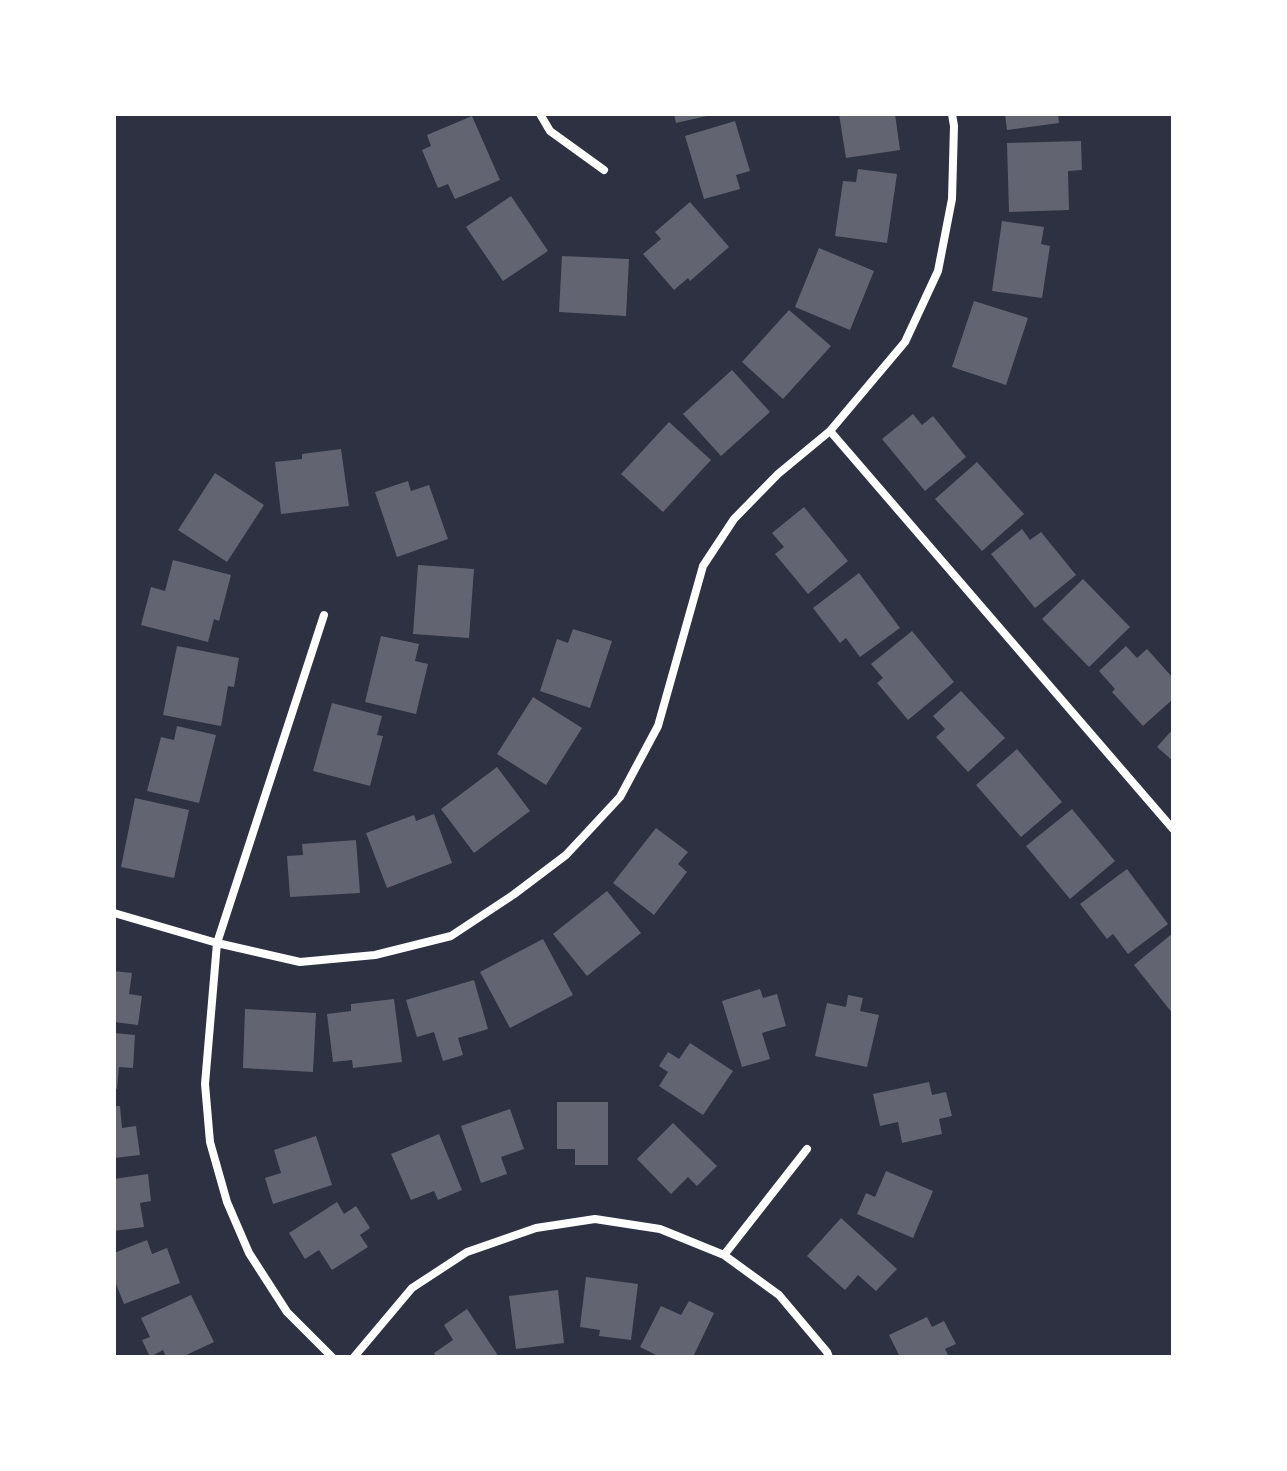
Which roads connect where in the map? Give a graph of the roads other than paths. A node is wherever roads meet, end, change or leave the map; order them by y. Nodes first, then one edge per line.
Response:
1 (540, 114) edge
2 (952, 114) edge
3 (604, 170) dead end
4 (830, 431) junction
5 (324, 615) dead end
6 (1173, 829) edge
7 (114, 913) edge
8 (217, 943) junction
9 (807, 1149) dead end
10 (724, 1255) junction
11 (332, 1357) edge
12 (354, 1357) edge
13 (829, 1357) edge

1 - 3 street
2 - 4 street
4 - 6 street
4 - 8 street
5 - 8 street
7 - 8 street
8 - 11 street
9 - 10 street
10 - 12 street
10 - 13 street

